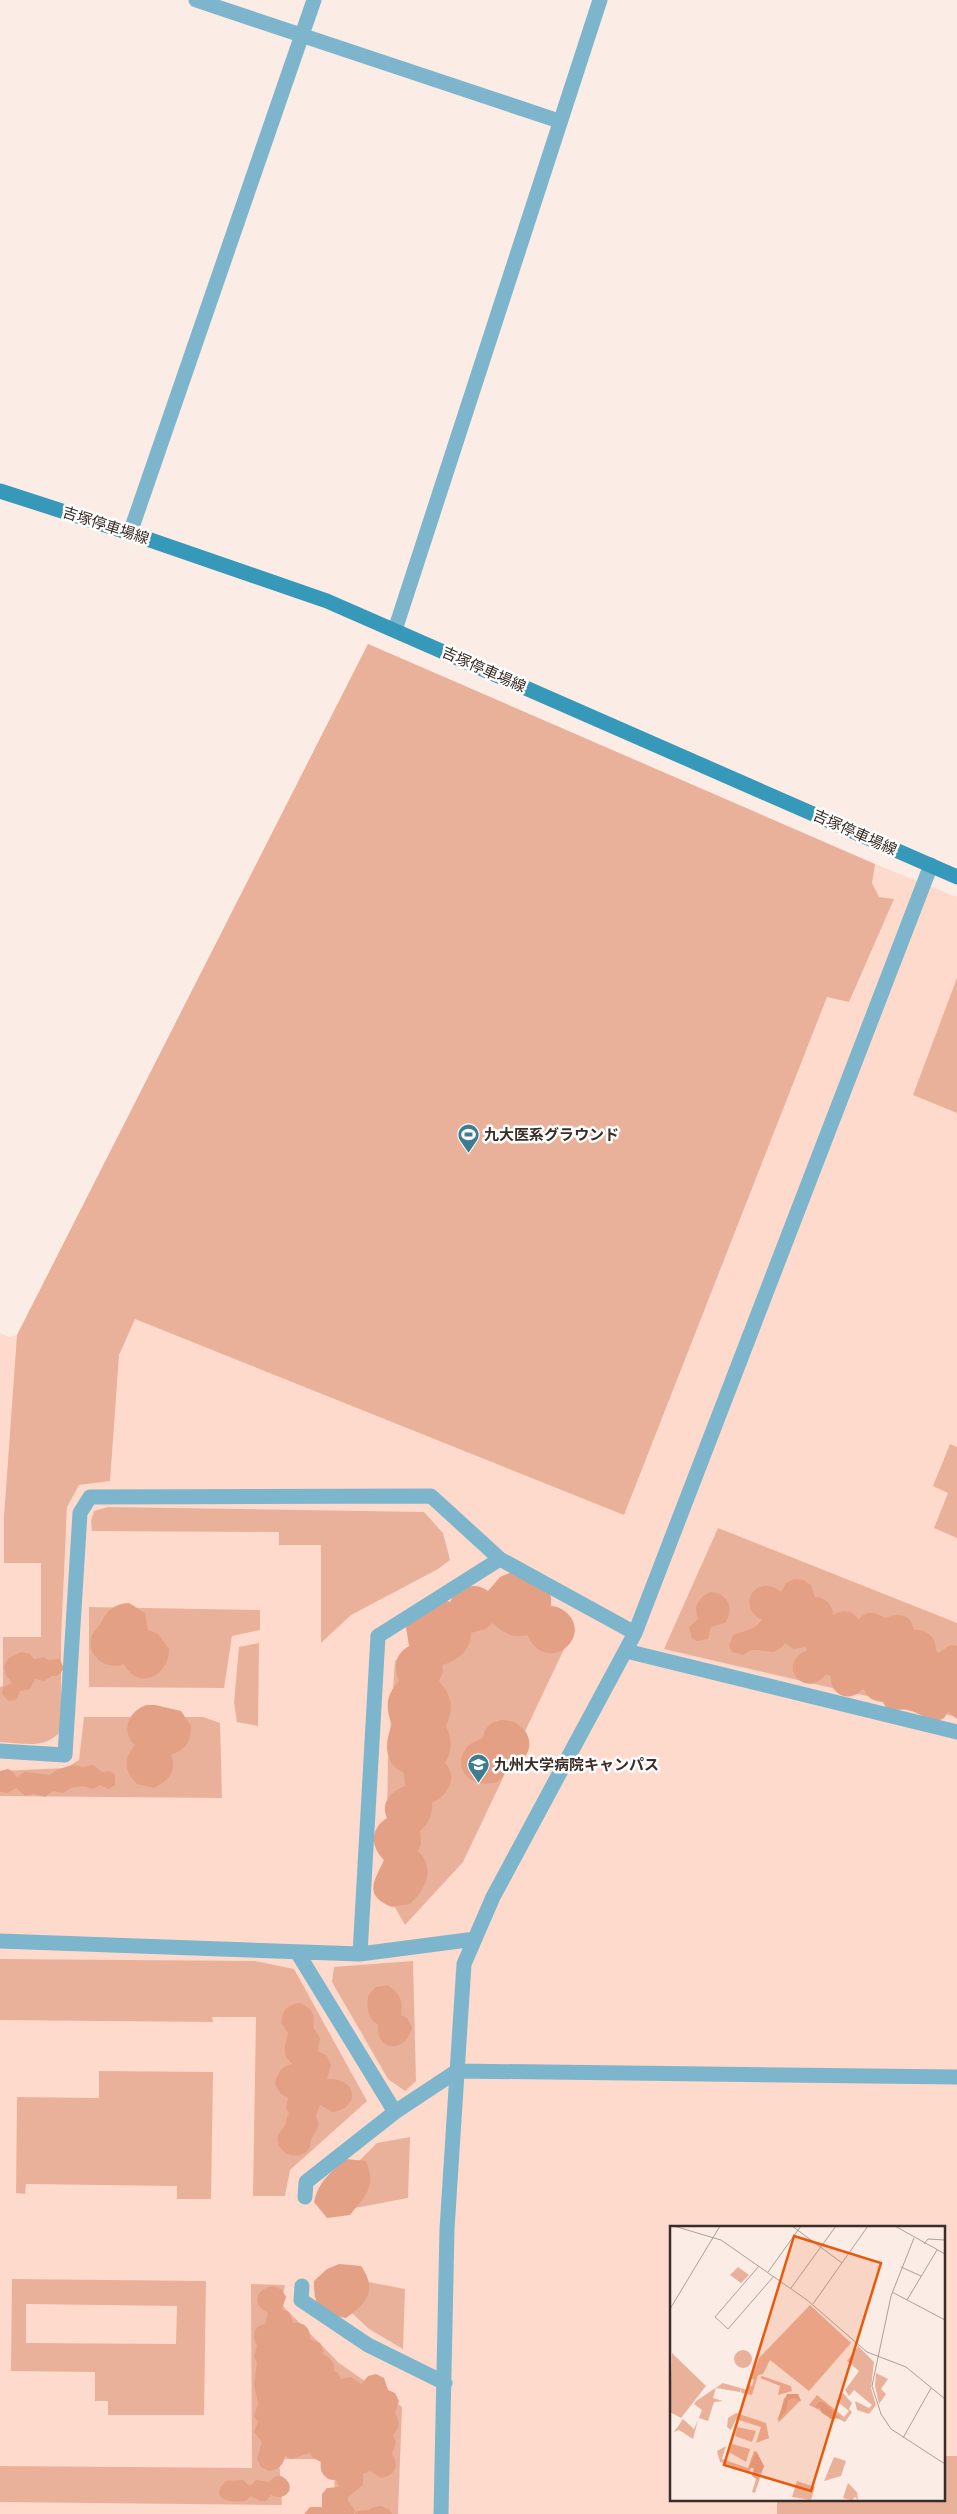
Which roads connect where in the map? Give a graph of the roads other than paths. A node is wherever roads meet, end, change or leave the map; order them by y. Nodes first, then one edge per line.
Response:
1 (196, 0) edge
2 (314, 0) edge
3 (600, 0) edge
4 (302, 35) junction
5 (559, 121) junction
6 (0, 491) edge
7 (130, 533) junction
8 (395, 630) junction
9 (931, 865) junction
10 (957, 877) edge
11 (500, 1559) junction
12 (635, 1633) junction
13 (626, 1652) junction
14 (957, 1732) edge
15 (0, 1752) edge
16 (474, 1939) junction
17 (0, 1941) edge
18 (297, 1952) junction
19 (360, 1954) junction
20 (457, 2071) junction
21 (957, 2077) edge
22 (394, 2112) junction
23 (305, 2197) dead end
24 (302, 2286) dead end
25 (445, 2383) junction
26 (441, 2514) edge

1 - 4 street
2 - 4 street
3 - 5 street
4 - 5 street
4 - 7 street
5 - 8 street
6 - 7 main road, 吉塚停車場線
7 - 8 main road, 吉塚停車場線
8 - 9 main road, 吉塚停車場線
9 - 10 main road, 吉塚停車場線
9 - 12 street
11 - 12 street
11 - 15 street
11 - 19 street
12 - 13 street
13 - 14 street
13 - 16 street
16 - 19 street
16 - 20 street
17 - 18 street
18 - 19 street
18 - 22 street
20 - 21 street
20 - 22 street
20 - 25 street
22 - 23 street
24 - 25 street
25 - 26 street

